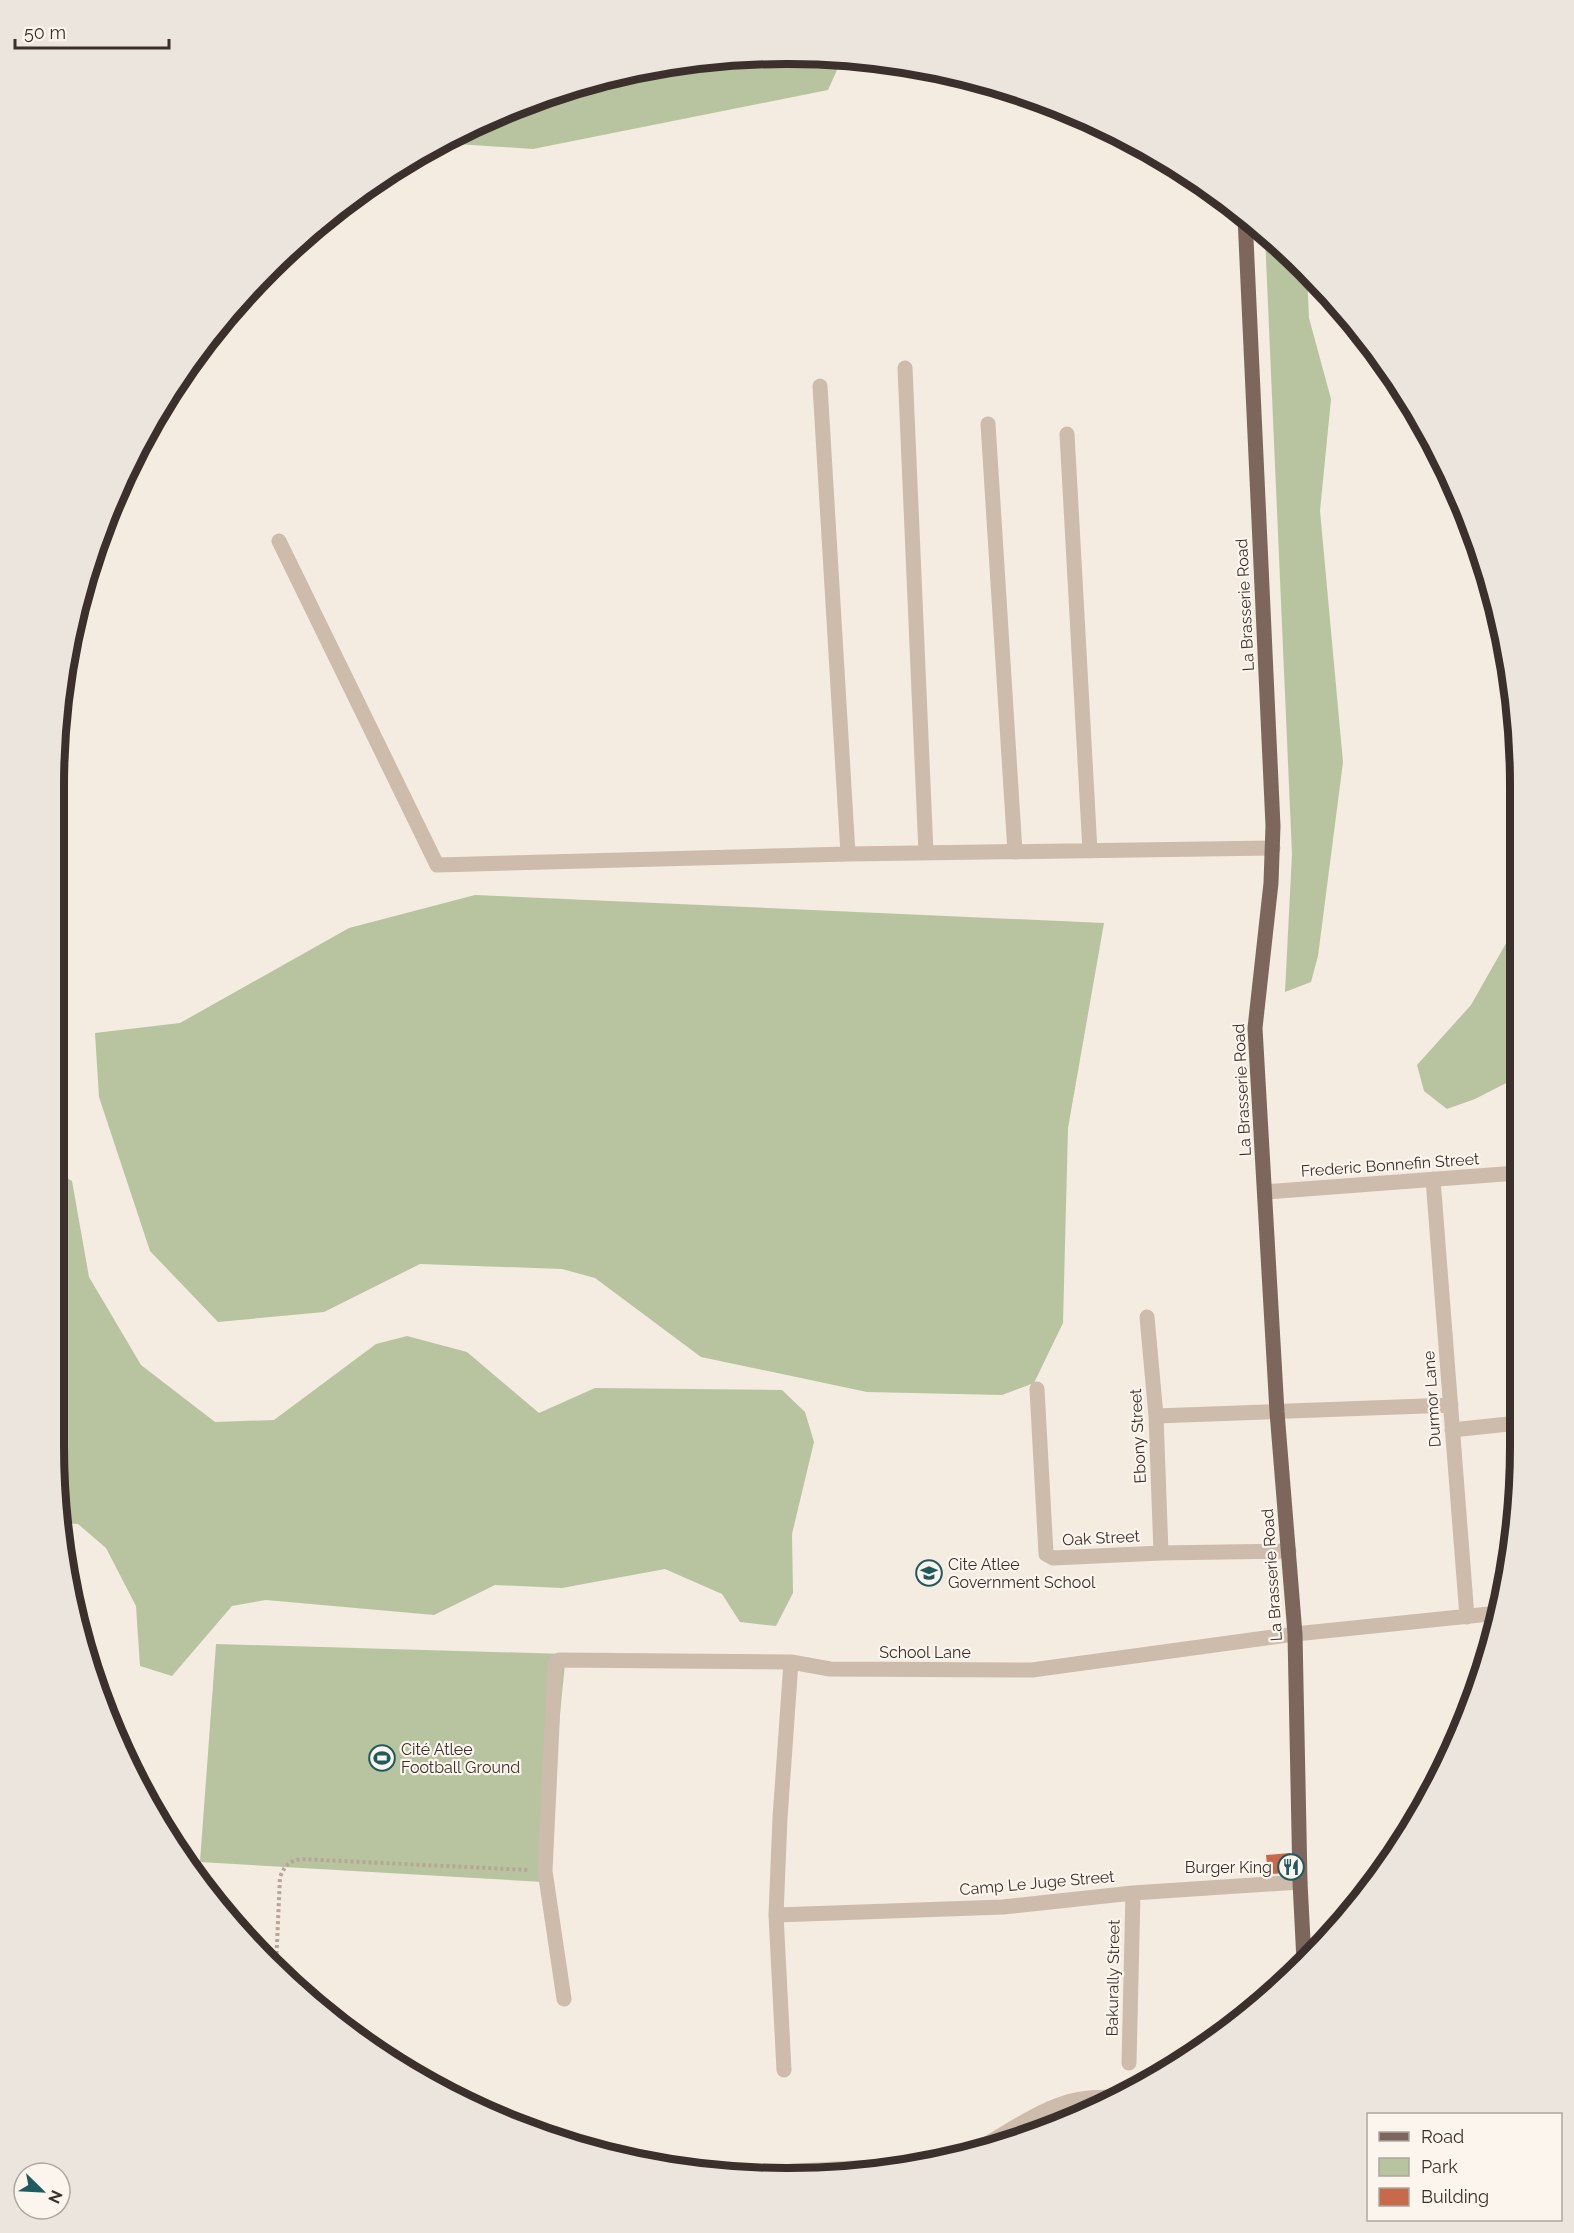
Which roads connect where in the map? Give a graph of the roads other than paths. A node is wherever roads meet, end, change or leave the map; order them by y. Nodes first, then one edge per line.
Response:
1 (1246, 229) edge
2 (905, 368) dead end
3 (820, 386) dead end
4 (988, 424) dead end
5 (1067, 434) dead end
6 (279, 542) dead end
7 (1273, 848) junction
8 (1090, 851) junction
9 (1015, 852) junction
10 (926, 853) junction
11 (848, 854) junction
12 (1510, 1173) edge
13 (1433, 1179) junction
14 (1265, 1192) junction
15 (1147, 1317) dead end
16 (1037, 1389) dead end
17 (1451, 1405) junction
18 (1277, 1412) junction
19 (1156, 1416) junction
20 (1510, 1424) edge
21 (1452, 1430) junction
22 (1289, 1551) junction
23 (1161, 1553) junction
24 (1490, 1613) edge
25 (1467, 1617) junction
26 (1295, 1634) junction
27 (791, 1662) junction
28 (1300, 1882) junction
29 (1133, 1893) junction
30 (776, 1915) junction
31 (1303, 1951) edge
32 (564, 1999) dead end
33 (1129, 2064) dead end
34 (784, 2070) dead end
35 (1100, 2097) edge
36 (1002, 2135) edge

1 - 7 main road, La Brasserie Road
2 - 10 street
3 - 11 street
4 - 9 street
5 - 8 street
6 - 11 street
7 - 8 street
7 - 14 main road, La Brasserie Road
8 - 9 street
9 - 10 street
10 - 11 street
12 - 13 street, Frederic Bonnefin Street
13 - 14 street, Frederic Bonnefin Street
13 - 17 street, Durmor Lane
14 - 18 main road, La Brasserie Road
15 - 19 street, Ebony Street
16 - 23 street, Oak Street
17 - 18 street
17 - 21 street, Durmor Lane
18 - 19 street
18 - 22 main road, La Brasserie Road
19 - 23 street, Ebony Street
20 - 21 street
21 - 25 street, Durmor Lane
22 - 23 street, Oak Street
22 - 26 main road, La Brasserie Road
24 - 25 street, School Lane
25 - 26 street, School Lane
26 - 27 street, School Lane
26 - 28 main road, La Brasserie Road
27 - 30 street
27 - 32 street, School Lane
28 - 29 street, Camp Le Juge Street
28 - 31 main road, La Brasserie Road
29 - 30 street, Camp Le Juge Street
29 - 33 street, Bakurally Street
30 - 34 street
35 - 36 street

